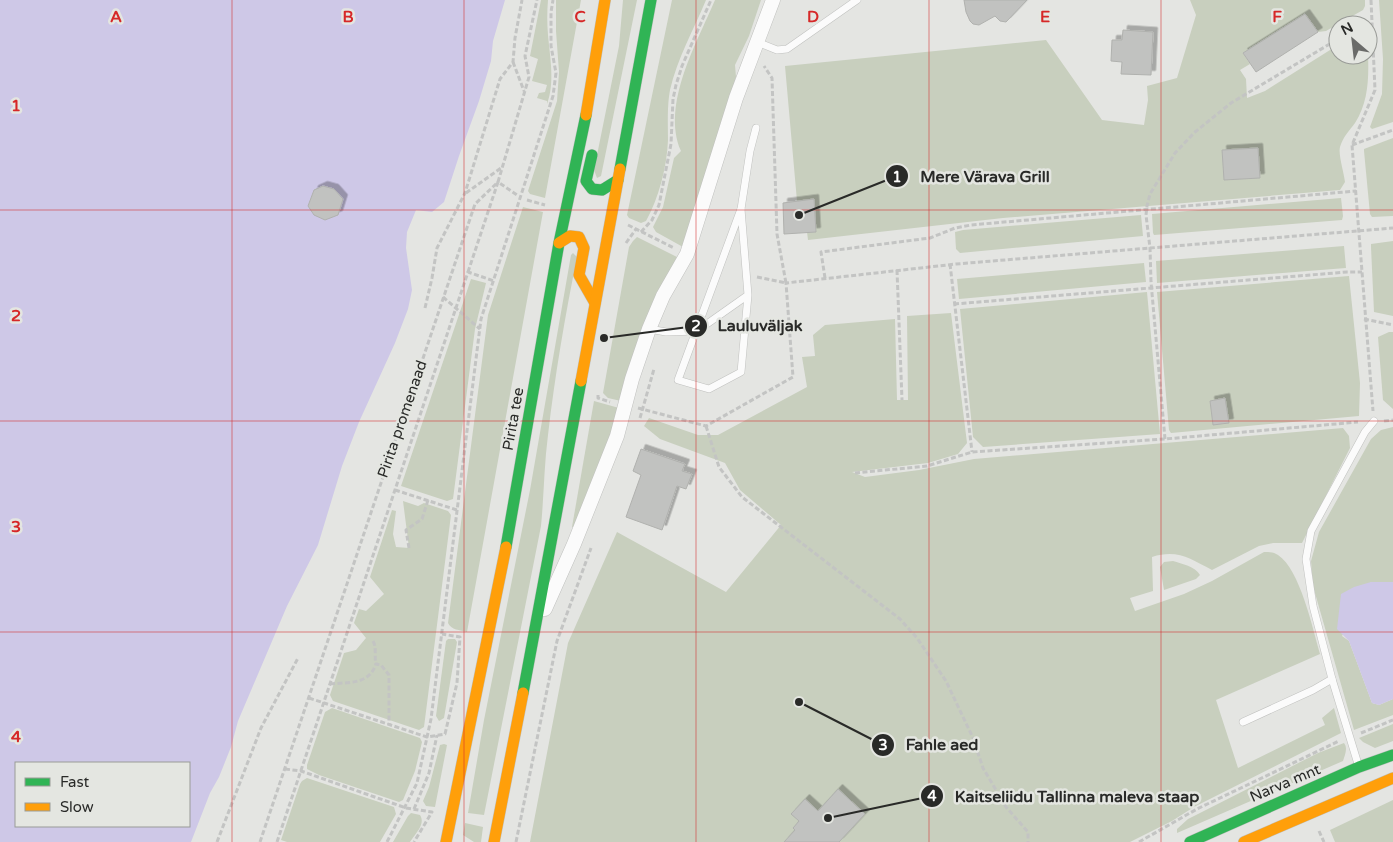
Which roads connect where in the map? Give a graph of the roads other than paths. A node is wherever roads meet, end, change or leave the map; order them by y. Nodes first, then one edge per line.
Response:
1 (605, 0) edge
2 (651, 0) edge
3 (773, 0) edge
4 (857, 0) edge
5 (756, 42) junction
6 (584, 127) junction
7 (756, 128) dead end
8 (618, 180) junction
9 (741, 209) junction
10 (560, 243) junction
11 (748, 295) junction
12 (595, 304) junction
13 (649, 329) junction
14 (697, 331) junction
15 (1374, 421) road end
16 (536, 631) junction
17 (1332, 679) junction
18 (1243, 722) dead end
19 (1393, 755) edge
20 (1363, 778) junction
21 (1393, 778) edge
22 (446, 842) edge
23 (494, 842) edge
24 (1190, 842) edge
25 (1244, 842) edge

1 - 6 main road, Pirita tee
2 - 8 main road
3 - 5 street
4 - 5 lane
5 - 13 street
6 - 8 main road
6 - 10 main road, Pirita tee
7 - 9 lane
8 - 12 main road
9 - 11 lane
9 - 14 lane
10 - 12 main road
10 - 22 main road, Pirita tee
11 - 14 lane
11 - 14 lane
12 - 16 main road
13 - 14 lane
13 - 16 street
15 - 17 lane
16 - 23 main road
17 - 18 lane
17 - 20 lane
19 - 20 main road, Narva mnt
20 - 21 main road, Narva mnt
20 - 24 main road, Narva mnt
20 - 25 main road, Narva mnt

